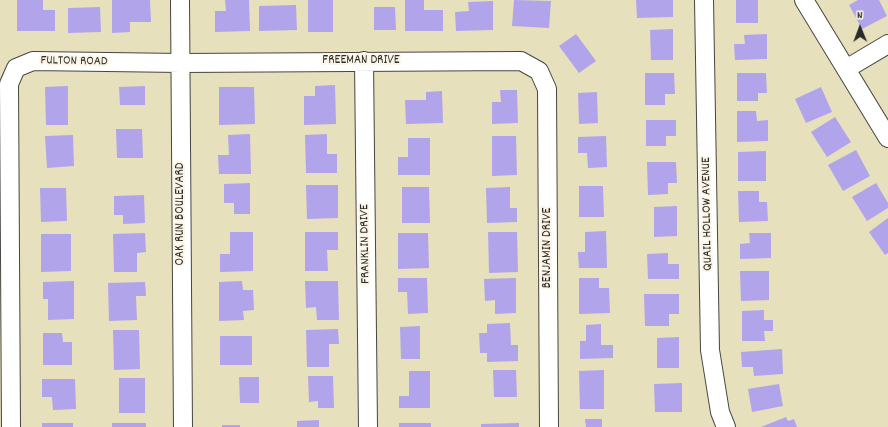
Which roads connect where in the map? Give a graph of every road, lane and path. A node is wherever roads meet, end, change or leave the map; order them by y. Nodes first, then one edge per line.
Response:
1 (180, 0) edge
2 (704, 0) edge
3 (804, 0) edge
4 (888, 44) edge
5 (364, 61) junction
6 (181, 63) junction
7 (846, 69) junction
8 (540, 71) joint
9 (888, 138) edge
10 (5, 294) edge
11 (11, 427) edge
12 (183, 427) edge
13 (368, 427) edge
14 (549, 427) edge
15 (726, 427) edge

1 - 6 street, OAK RUN BOULEVARD
2 - 15 street, QUAIL HOLLOW AVENUE
3 - 7 street
4 - 7 street
5 - 6 street, FREEMAN DRIVE
5 - 8 street, FREEMAN DRIVE
5 - 13 street, FRANKLIN DRIVE
6 - 10 street, FULTON ROAD
6 - 12 street, OAK RUN BOULEVARD
7 - 9 street
8 - 14 street, BENJAMIN DRIVE
10 - 11 street, FULTON ROAD

